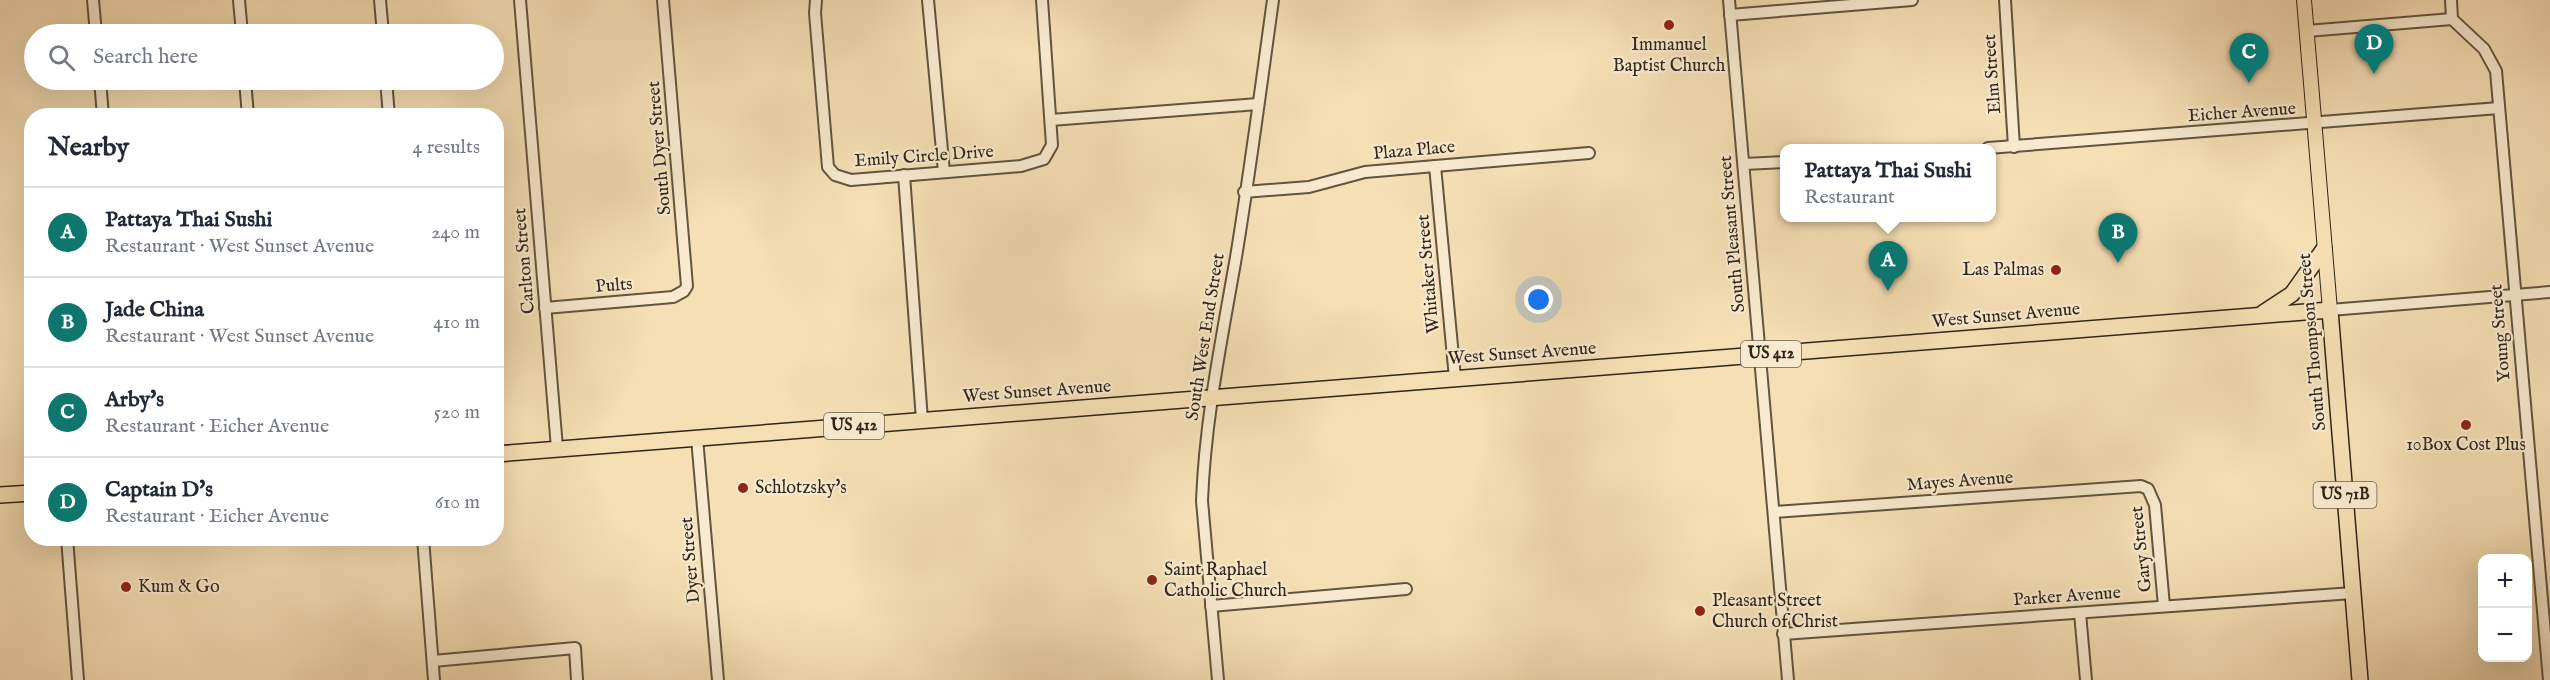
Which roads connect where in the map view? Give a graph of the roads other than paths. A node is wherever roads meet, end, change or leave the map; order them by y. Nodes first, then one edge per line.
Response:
1 (93, 0) edge
2 (239, 0) edge
3 (380, 0) edge
4 (520, 0) edge
5 (663, 0) edge
6 (816, 0) edge
7 (928, 0) edge
8 (1042, 0) edge
9 (1273, 0) edge
10 (1729, 0) edge
11 (1912, 0) edge
12 (2005, 0) edge
13 (2304, 0) edge
14 (2451, 0) edge
15 (1856, 2) edge
16 (1730, 15) junction
17 (2452, 19) junction
18 (95, 24) edge
19 (241, 24) edge
20 (382, 24) edge
21 (2307, 31) junction
22 (101, 90) edge
23 (246, 90) edge
24 (387, 90) edge
25 (1258, 104) junction
26 (102, 108) edge
27 (248, 108) edge
28 (388, 108) edge
29 (2499, 108) junction
30 (1051, 120) junction
31 (2314, 124) junction
32 (2014, 147) junction
33 (1996, 148) edge
34 (1589, 153) dead end
35 (1780, 162) edge
36 (1744, 164) junction
37 (1435, 166) junction
38 (944, 172) junction
39 (904, 175) junction
40 (1245, 192) junction
41 (2324, 249) junction
42 (684, 291) joint
43 (2550, 292) edge
44 (2514, 295) junction
45 (545, 308) junction
46 (2330, 310) junction
47 (2259, 316) junction
48 (1760, 355) junction
49 (1455, 378) junction
50 (1212, 398) junction
51 (922, 420) junction
52 (697, 438) junction
53 (557, 448) junction
54 (504, 453) edge
55 (2148, 489) joint
56 (24, 494) edge
57 (0, 495) edge
58 (1774, 513) junction
59 (68, 546) edge
60 (424, 546) edge
61 (1406, 589) dead end
62 (2353, 593) junction
63 (1211, 606) junction
64 (2164, 606) junction
65 (2080, 613) junction
66 (1783, 634) junction
67 (433, 661) junction
68 (78, 680) edge
69 (434, 680) edge
70 (578, 680) edge
71 (718, 680) edge
72 (1218, 680) edge
73 (1788, 680) edge
74 (2086, 680) edge
75 (2360, 680) edge
76 (2549, 680) edge

1 - 18 street
2 - 19 street
3 - 20 street
4 - 45 street, Carlton Street
5 - 42 street, South Dyer Street
6 - 39 street, Emily Circle Drive
7 - 38 street
8 - 30 street, Emily Circle Drive
9 - 25 street, South West End Street
10 - 16 street, South Pleasant Street
11 - 15 street
12 - 32 street, Elm Street
13 - 21 main road, South Thompson Street / US 71B
14 - 17 street
15 - 16 street
16 - 36 street, South Pleasant Street
17 - 21 street
17 - 29 street, Young Street
21 - 31 main road, South Thompson Street / US 71B
22 - 26 street
23 - 27 street
24 - 28 street
25 - 30 street
25 - 40 street, South West End Street
29 - 31 street, Eicher Avenue
29 - 44 street, Young Street
30 - 38 street, Emily Circle Drive
31 - 32 street, Eicher Avenue
31 - 41 main road, South Thompson Street / US 71B
32 - 33 street, Eicher Avenue
34 - 37 street, Plaza Place
35 - 36 street
36 - 48 street, South Pleasant Street
37 - 40 street, Plaza Place
37 - 49 street, Whitaker Street
38 - 39 street, Emily Circle Drive
39 - 51 street
40 - 50 street, South West End Street
41 - 46 main road, South Thompson Street / US 71B
41 - 47 highway
42 - 45 street, Pults
43 - 44 street, West Sunset Avenue
44 - 46 street, West Sunset Avenue
44 - 76 street, Young Street
45 - 53 street, Carlton Street
46 - 47 highway, West Sunset Avenue / US 412
46 - 62 highway, South Thompson Street / US 71B
47 - 48 highway, West Sunset Avenue / US 412
48 - 49 highway, West Sunset Avenue / US 412
48 - 58 street, South Pleasant Street
49 - 50 highway, West Sunset Avenue / US 412
50 - 51 highway, West Sunset Avenue / US 412
50 - 63 street, South West End Street
51 - 52 highway, West Sunset Avenue / US 412
52 - 53 highway, West Sunset Avenue / US 412
52 - 71 street, Dyer Street
53 - 54 highway, West Sunset Avenue / US 412
55 - 58 street, Mayes Avenue
55 - 64 street, Gary Street
56 - 57 highway
58 - 66 street, South Pleasant Street
59 - 68 street
60 - 67 street
61 - 63 street
62 - 64 street, Parker Avenue
62 - 75 highway, South Thompson Street / US 71B
63 - 72 street, South West End Street
64 - 65 street, Parker Avenue
65 - 66 street, Parker Avenue
65 - 74 street
66 - 73 street, South Pleasant Street
67 - 69 street
67 - 70 street

